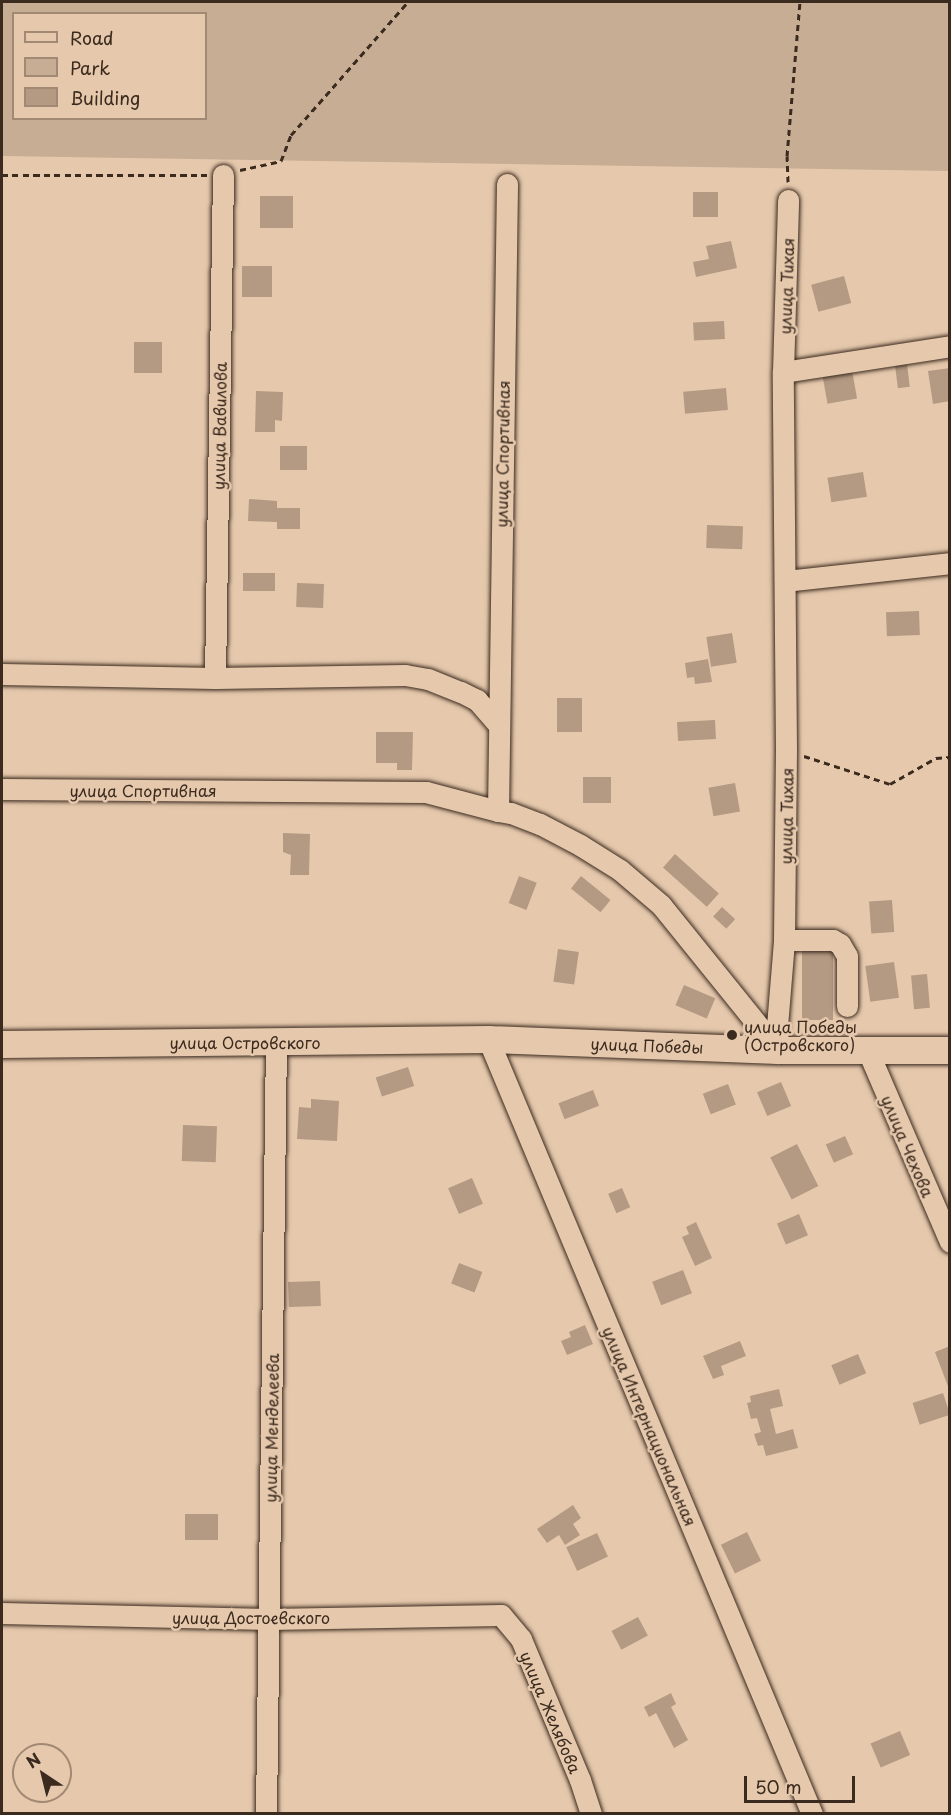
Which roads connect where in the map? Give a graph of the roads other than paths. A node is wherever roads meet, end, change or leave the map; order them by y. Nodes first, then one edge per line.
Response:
1 (223, 175) road end
2 (507, 184) dead end
3 (788, 200) road end
4 (950, 346) edge
5 (783, 372) junction
6 (950, 563) edge
7 (785, 581) junction
8 (2, 674) edge
9 (215, 678) junction
10 (498, 723) junction
11 (2, 789) edge
12 (498, 811) junction
13 (784, 940) junction
14 (847, 1006) dead end
15 (488, 1039) junction
16 (276, 1042) junction
17 (2, 1044) edge
18 (867, 1049) junction
19 (778, 1050) junction
20 (950, 1050) edge
21 (950, 1242) edge
22 (2, 1613) edge
23 (501, 1616) joint
24 (269, 1619) junction
25 (266, 1814) edge
26 (591, 1814) edge
27 (812, 1814) edge

1 - 9 street, улица Вавилова
2 - 10 street, улица Спортивная
3 - 5 street, улица Тихая
4 - 5 street
5 - 7 street, улица Тихая
6 - 7 street
7 - 13 street, улица Тихая
8 - 9 street
9 - 10 street
10 - 12 street, улица Спортивная
11 - 12 street, улица Спортивная
12 - 19 street, улица Спортивная
13 - 14 street
13 - 19 street, улица Тихая
15 - 16 main road, улица Островского
15 - 19 main road, улица Победы
15 - 27 street, улица Интернациональная
16 - 17 main road, улица Островского
16 - 24 street, улица Менделеева
18 - 19 main road, улица Победы
18 - 20 main road, улица Победы
18 - 21 street, улица Чехова
22 - 24 street, улица Достоевского
23 - 24 street, улица Достоевского
23 - 26 street, улица Желябова
24 - 25 street, улица Менделеева

